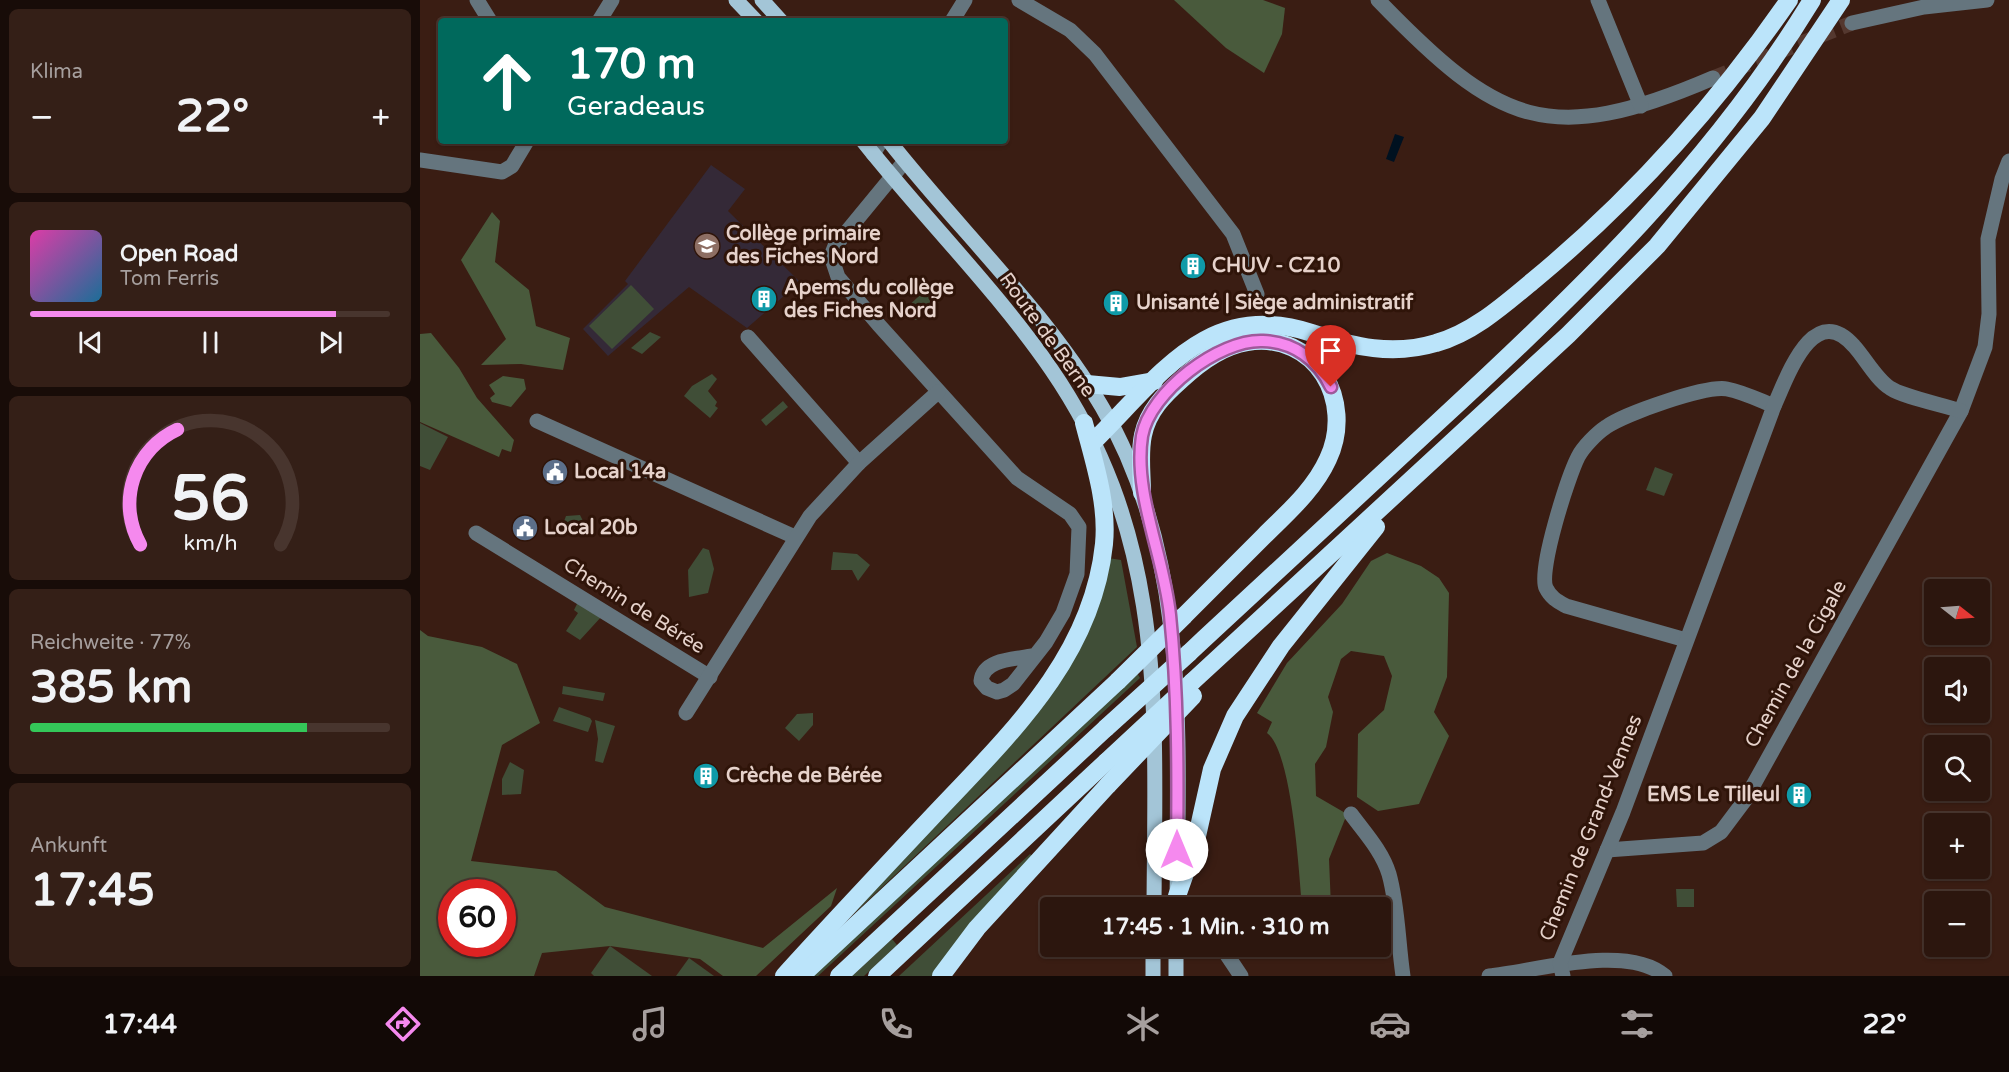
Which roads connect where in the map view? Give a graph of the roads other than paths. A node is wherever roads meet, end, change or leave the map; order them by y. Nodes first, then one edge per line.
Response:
1 (477, 0) edge
2 (612, 0) edge
3 (736, 0) edge
4 (762, 0) edge
5 (964, 0) edge
6 (1019, 0) edge
7 (1378, 0) edge
8 (1598, 0) edge
9 (1789, 0) edge
10 (1812, 0) edge
11 (1841, 0) edge
12 (1987, 0) edge
13 (488, 18) edge
14 (601, 18) edge
15 (753, 18) edge
16 (779, 18) edge
17 (954, 18) edge
18 (1852, 23) tunnel mouth
19 (1713, 78) tunnel mouth
20 (1641, 106) junction
21 (525, 144) edge
22 (891, 144) edge
23 (877, 147) edge
24 (420, 160) edge
25 (905, 161) junction
26 (2009, 161) edge
27 (892, 176) junction
28 (1257, 294) dead end
29 (748, 337) dead end
30 (1154, 381) junction
31 (1087, 384) junction
32 (938, 392) junction
33 (1774, 406) junction
34 (1961, 411) junction
35 (537, 421) dead end
36 (1084, 423) junction
37 (1111, 424) junction
38 (1094, 441) junction
39 (859, 463) junction
40 (1423, 470) junction
41 (1142, 494) junction
42 (476, 533) dead end
43 (795, 537) junction
44 (1686, 640) junction
45 (1032, 656) dead end
46 (710, 677) junction
47 (1192, 689) junction
48 (686, 713) dead end
49 (1351, 814) dead end
50 (1607, 850) junction
51 (1154, 897) edge
52 (1181, 897) edge
53 (1183, 897) edge
54 (1153, 957) edge
55 (1176, 957) edge
56 (1228, 957) edge
57 (1561, 969) edge
58 (784, 976) edge
59 (801, 976) edge
60 (839, 976) edge
61 (877, 976) edge
62 (941, 976) edge
63 (1153, 976) edge
64 (1176, 976) edge
65 (1241, 976) edge
66 (1402, 976) edge
67 (1489, 976) edge
68 (1665, 976) edge

1 - 13 street
2 - 14 street
3 - 15 main road
4 - 16 main road
5 - 17 street
6 - 28 street
7 - 20 street
8 - 20 street
9 - 30 highway
10 - 60 highway, bridge
11 - 40 highway
12 - 18 street
19 - 20 street
21 - 24 street
22 - 25 main road, Route de Berne
23 - 27 main road, Route de Berne
25 - 27 street
25 - 31 main road, Route de Berne
26 - 34 street, Chemin de la Cigale
27 - 32 street
27 - 36 main road, Route de Berne
29 - 39 street
30 - 31 highway
30 - 37 highway
31 - 37 main road, Route de Berne
32 - 39 street, Chemin de Bérée
32 - 45 street
33 - 34 street, Chemin de Grand-Vennes
33 - 44 street, Chemin de Grand-Vennes
33 - 44 street
34 - 50 street, Chemin de la Cigale
35 - 43 street
36 - 38 main road, Route de Berne
36 - 58 highway
37 - 38 highway
37 - 41 main road, Route de Berne
38 - 51 main road, Route de Berne
39 - 43 street, Chemin de Bérée
40 - 47 highway
40 - 53 highway
41 - 52 main road, Route de Berne
41 - 59 highway, bridge
42 - 46 street, Chemin de Bérée
43 - 46 street, Chemin de Bérée
44 - 50 street, Chemin de Grand-Vennes
46 - 48 street, Chemin de Bérée
47 - 61 highway, bridge
47 - 62 highway, bridge
49 - 66 street
50 - 57 street, Chemin de Grand-Vennes
54 - 63 main road
55 - 64 main road
56 - 65 street
57 - 67 street, Chemin de Grand-Vennes
57 - 68 street

